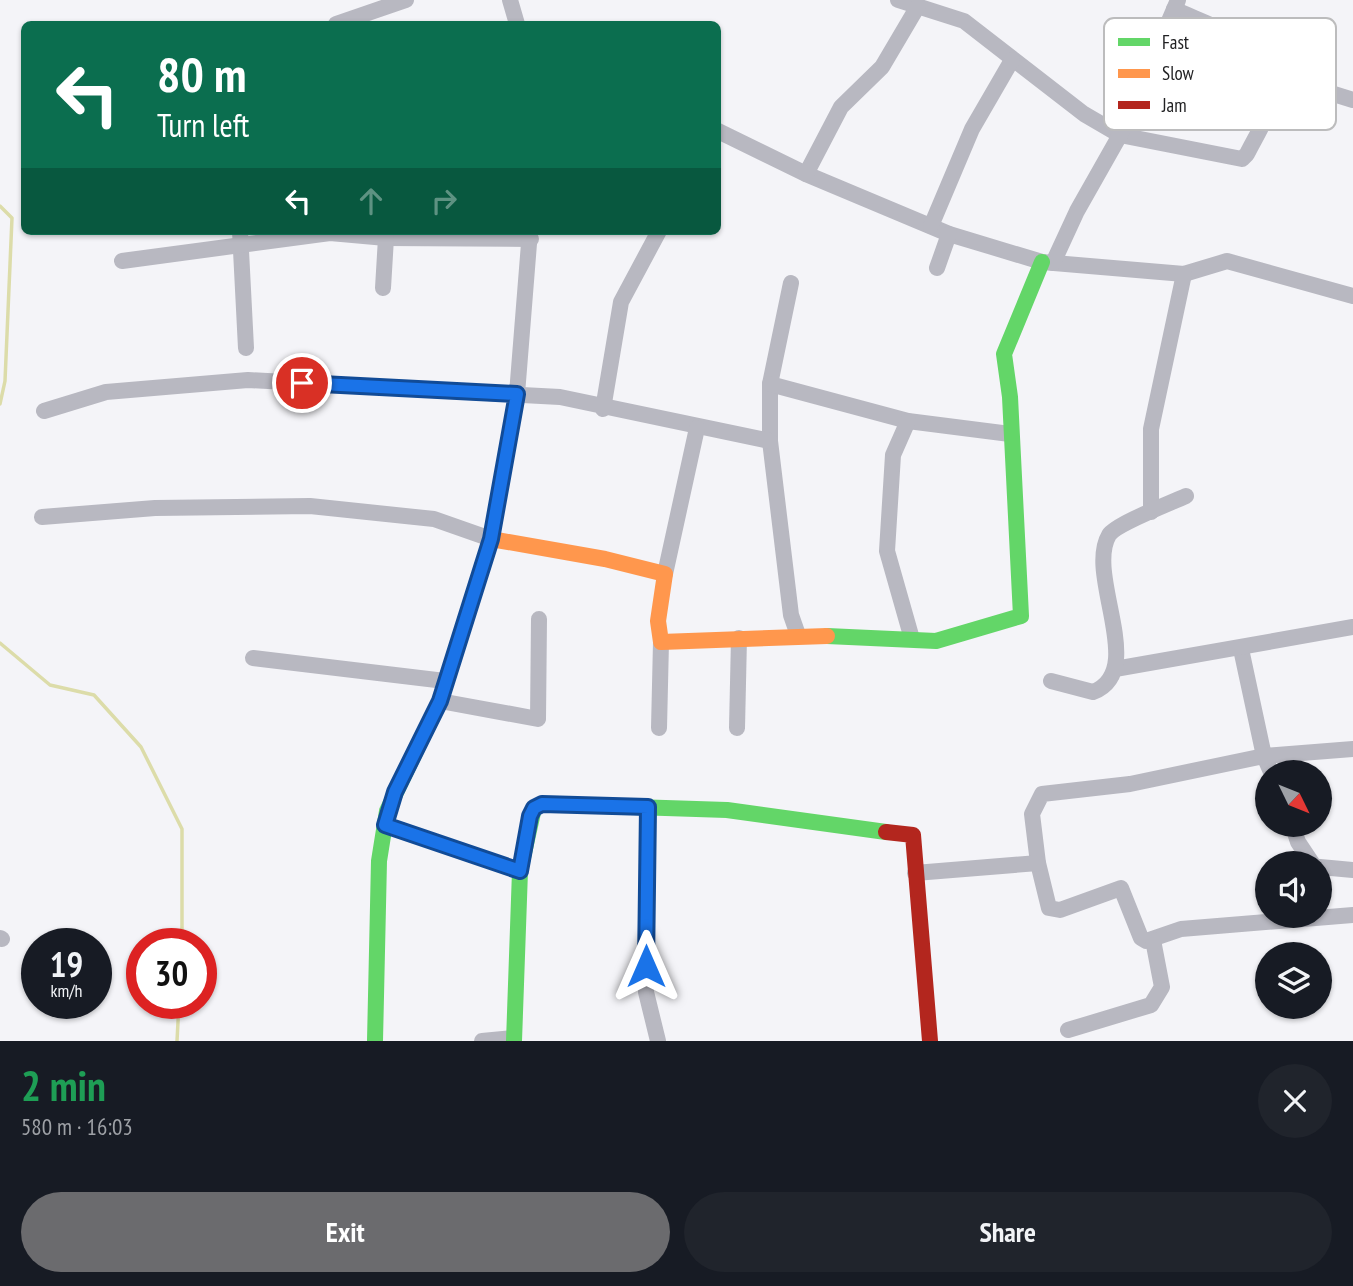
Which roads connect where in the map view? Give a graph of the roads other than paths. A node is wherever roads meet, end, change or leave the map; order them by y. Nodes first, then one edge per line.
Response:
1 (406, 0) edge
2 (510, 0) edge
3 (908, 2) edge
4 (1175, 3) edge
5 (1202, 18) edge
6 (344, 21) edge
7 (516, 21) edge
8 (1012, 60) junction
9 (1336, 95) edge
10 (1353, 100) edge
11 (1104, 126) edge
12 (1111, 130) edge
13 (1122, 130) edge
14 (1258, 130) edge
15 (721, 132) edge
16 (1120, 135) junction
17 (806, 174) junction
18 (931, 226) junction
19 (949, 234) junction
20 (294, 235) edge
21 (352, 235) edge
22 (531, 235) edge
23 (657, 235) edge
24 (241, 238) edge
25 (386, 238) junction
26 (122, 261) dead end
27 (1048, 263) junction
28 (937, 268) dead end
29 (1184, 274) junction
30 (791, 283) dead end
31 (383, 288) dead end
32 (1353, 296) edge
33 (246, 348) dead end
34 (770, 384) junction
35 (517, 394) junction
36 (603, 409) junction
37 (44, 411) dead end
38 (908, 421) junction
39 (696, 428) junction
40 (1010, 434) junction
41 (770, 441) junction
42 (1186, 495) dead end
43 (1151, 512) junction
44 (42, 517) dead end
45 (491, 539) junction
46 (665, 574) junction
47 (539, 619) dead end
48 (1353, 627) edge
49 (798, 635) junction
50 (739, 638) junction
51 (912, 639) junction
52 (661, 642) junction
53 (1241, 649) junction
54 (253, 658) dead end
55 (1115, 669) junction
56 (445, 681) junction
57 (1051, 681) dead end
58 (440, 701) junction
59 (659, 728) dead end
60 (737, 728) dead end
61 (1353, 749) edge
62 (1264, 756) junction
63 (1266, 760) edge
64 (648, 807) junction
65 (385, 825) junction
66 (1038, 863) junction
67 (1332, 868) edge
68 (1353, 870) edge
69 (520, 871) junction
70 (915, 873) junction
71 (1353, 915) edge
72 (1153, 940) junction
73 (1068, 1030) dead end
74 (514, 1039) edge
75 (376, 1041) edge
76 (482, 1041) edge
77 (658, 1041) edge
78 (930, 1041) edge

1 - 6 street
2 - 7 street
3 - 8 street
3 - 17 street
4 - 5 street
8 - 11 street
8 - 18 street
9 - 10 street
12 - 16 street
13 - 16 street
14 - 16 street
15 - 17 street
16 - 27 street
17 - 18 street
18 - 19 street
19 - 27 street
19 - 28 street
20 - 24 street
21 - 25 street
22 - 25 street
22 - 35 street
23 - 36 street
24 - 26 street
24 - 33 street
25 - 31 street
27 - 29 street
27 - 40 street
29 - 32 street
29 - 43 street
30 - 34 street
34 - 38 street
34 - 41 street
35 - 36 street
35 - 37 street
35 - 45 street
36 - 39 street
38 - 40 street
38 - 51 street
39 - 41 street
39 - 46 street
40 - 51 street
41 - 49 street
42 - 43 street
43 - 55 street
44 - 45 street
45 - 46 street
45 - 56 street
46 - 52 street
47 - 58 street
48 - 53 street
49 - 50 street
49 - 51 street
50 - 52 street
50 - 60 street
52 - 59 street
53 - 55 street
53 - 62 street
54 - 56 street
55 - 57 street
56 - 58 street
58 - 65 street
61 - 62 street
62 - 63 street
62 - 66 street
64 - 69 street
64 - 70 street
64 - 77 street
65 - 69 street
65 - 75 street
66 - 70 street
66 - 72 street
67 - 68 street
69 - 74 street
70 - 78 street
71 - 72 street
72 - 73 street
74 - 76 street

